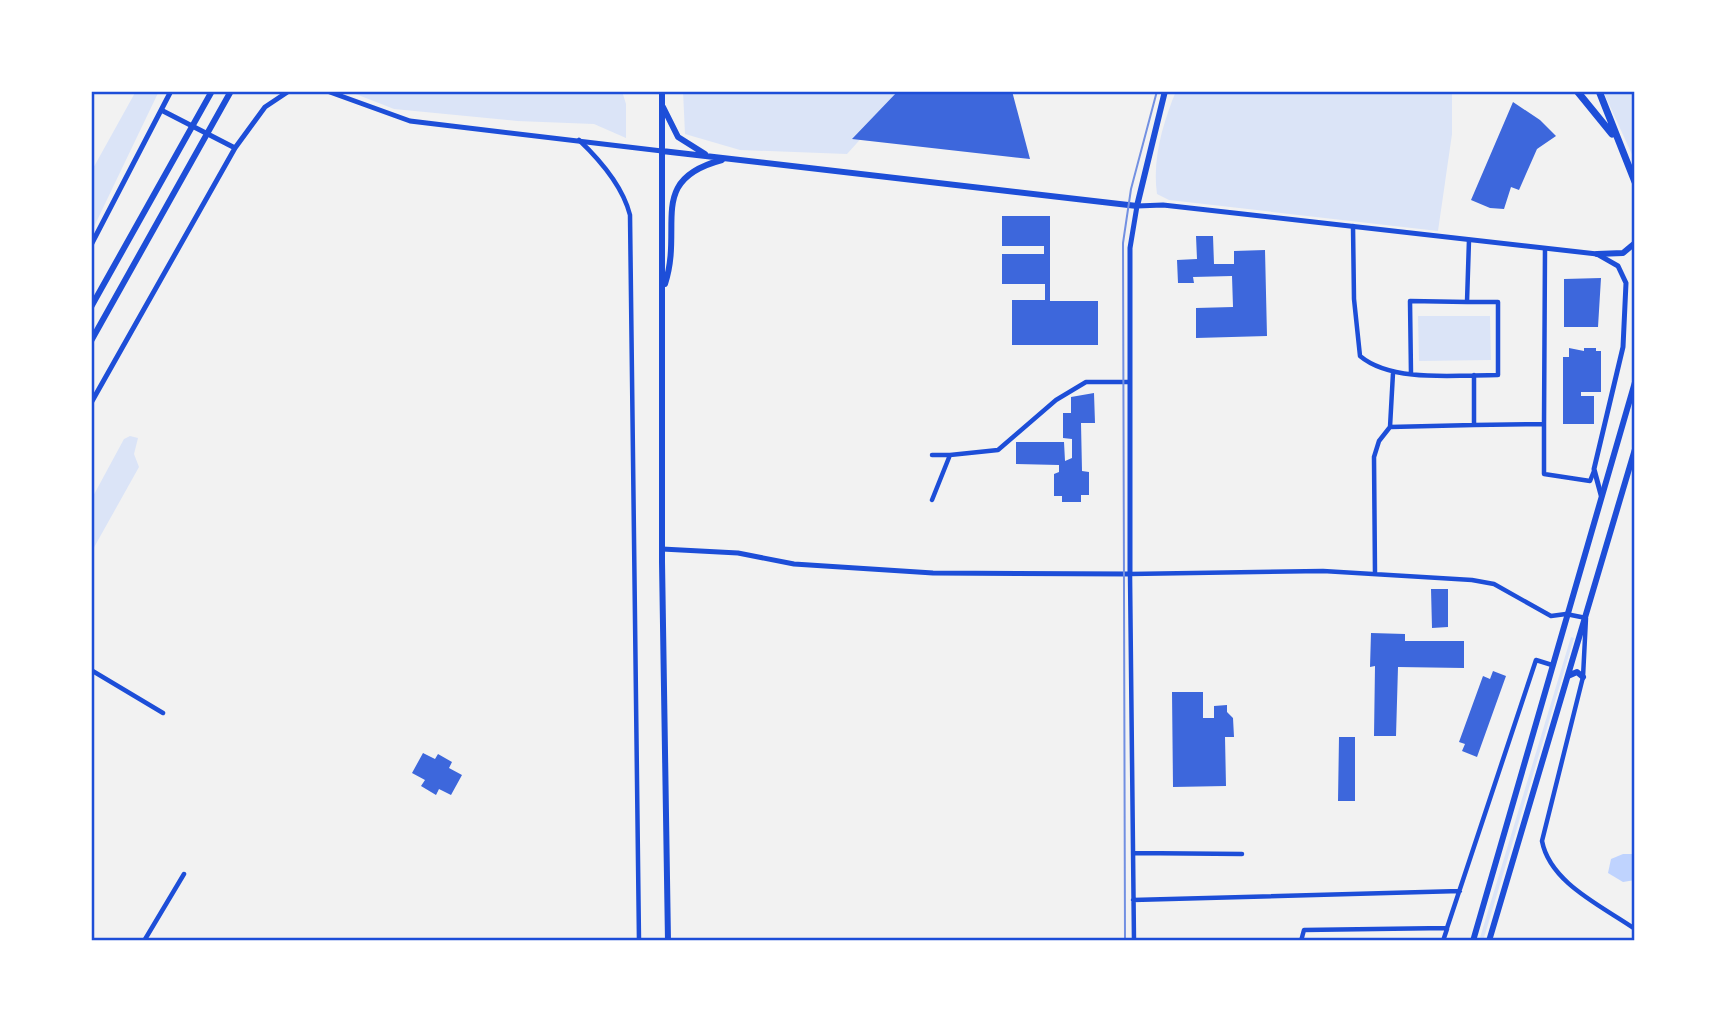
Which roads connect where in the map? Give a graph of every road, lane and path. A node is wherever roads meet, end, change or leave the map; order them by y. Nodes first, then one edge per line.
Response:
1 (171, 91) edge
2 (212, 91) edge
3 (231, 91) edge
4 (289, 91) edge
5 (327, 91) edge
6 (662, 91) edge
7 (1165, 91) edge
8 (1577, 91) edge
9 (1599, 91) edge
10 (662, 103) junction
11 (163, 111) junction
12 (577, 139) junction
13 (1615, 139) junction
14 (235, 148) junction
15 (662, 151) junction
16 (713, 158) junction
17 (724, 160) junction
18 (1635, 182) edge
19 (1137, 206) junction
20 (1353, 226) junction
21 (1469, 240) junction
22 (1635, 243) edge
23 (91, 245) edge
24 (1545, 249) junction
25 (1597, 254) junction
26 (663, 289) junction
27 (1467, 302) junction
28 (91, 307) edge
29 (91, 341) edge
30 (1393, 373) junction
31 (1411, 374) junction
32 (1474, 375) junction
33 (1129, 382) junction
34 (1635, 382) edge
35 (91, 402) edge
36 (1544, 424) junction
37 (1474, 425) junction
38 (1390, 427) junction
39 (1635, 449) edge
40 (932, 456) dead end
41 (950, 456) junction
42 (1594, 469) junction
43 (1601, 495) junction
44 (932, 500) dead end
45 (662, 549) junction
46 (1129, 574) junction
47 (1375, 574) junction
48 (1566, 614) junction
49 (1586, 618) junction
50 (1553, 666) junction
51 (91, 670) edge
52 (1567, 676) junction
53 (1583, 677) junction
54 (163, 713) dead end
55 (1133, 853) junction
56 (1242, 854) dead end
57 (184, 874) dead end
58 (1460, 891) junction
59 (1133, 900) junction
60 (1447, 928) junction
61 (1635, 929) edge
62 (144, 941) edge
63 (639, 941) edge
64 (668, 941) edge
65 (1134, 941) edge
66 (1301, 941) edge
67 (1443, 941) edge
68 (1473, 941) edge
69 (1489, 941) edge

1 - 11 street
2 - 28 main road
3 - 29 main road
4 - 14 street
5 - 12 street
6 - 10 main road
7 - 19 main road
8 - 13 main road
9 - 13 main road
10 - 15 main road
10 - 16 main road
11 - 14 street
11 - 23 street
12 - 15 street
12 - 63 street
13 - 18 main road
14 - 35 street
15 - 16 main road
15 - 26 main road
16 - 17 main road
17 - 19 main road
17 - 26 main road
19 - 20 street
19 - 33 street
20 - 21 street
20 - 30 street
21 - 24 street
21 - 27 street
22 - 25 main road
24 - 25 street
24 - 36 street
25 - 42 street
26 - 45 main road
27 - 31 street
27 - 32 street
30 - 31 street
30 - 38 street
31 - 32 street
32 - 37 street
33 - 41 street
33 - 46 street
34 - 43 main road
36 - 37 street
36 - 42 street
37 - 38 street
38 - 47 street
39 - 49 main road
40 - 41 street
41 - 44 street
42 - 43 street
43 - 48 main road
45 - 46 street
45 - 64 main road
46 - 47 street
46 - 55 street
47 - 48 street
48 - 49 street
48 - 50 main road
49 - 52 main road
49 - 53 street
50 - 58 street
50 - 68 main road
51 - 54 street
52 - 53 main road
52 - 69 main road
53 - 61 street
55 - 56 street
55 - 59 street
57 - 62 street
58 - 59 street
58 - 60 street
59 - 65 street
60 - 66 street
60 - 67 street

